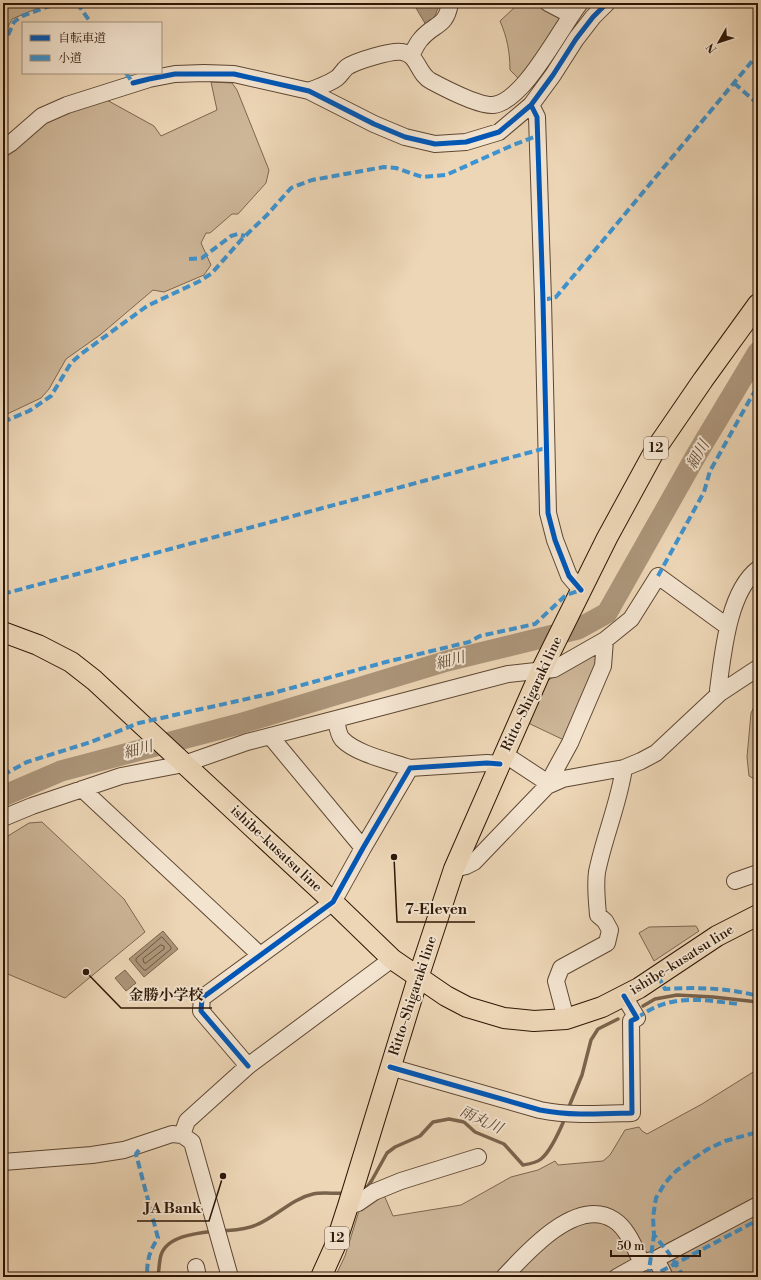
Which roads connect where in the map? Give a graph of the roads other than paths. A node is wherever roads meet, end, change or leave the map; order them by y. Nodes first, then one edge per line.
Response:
1 (450, 3) edge
2 (548, 3) edge
3 (607, 3) edge
4 (575, 9) edge
5 (411, 56) junction
6 (309, 91) junction
7 (531, 105) junction
8 (3, 148) edge
9 (758, 304) edge
10 (758, 569) edge
11 (578, 597) junction
12 (728, 627) junction
13 (3, 632) edge
14 (606, 640) junction
15 (544, 666) junction
16 (758, 668) edge
17 (720, 693) junction
18 (336, 719) junction
19 (270, 736) junction
20 (502, 759) junction
21 (182, 762) junction
22 (410, 768) junction
23 (624, 768) junction
24 (551, 784) junction
25 (82, 790) junction
26 (3, 818) edge
27 (363, 848) junction
28 (454, 869) junction
29 (758, 873) edge
30 (735, 881) dead end
31 (333, 902) junction
32 (758, 915) edge
33 (260, 955) junction
34 (392, 959) junction
35 (418, 978) junction
36 (624, 996) junction
37 (566, 1019) junction
38 (248, 1066) junction
39 (390, 1067) junction
40 (182, 1135) junction
41 (478, 1156) dead end
42 (3, 1162) edge
43 (350, 1198) junction
44 (758, 1205) edge
45 (649, 1261) junction
46 (230, 1277) edge
47 (321, 1277) edge
48 (504, 1277) edge
49 (616, 1277) edge
50 (665, 1277) edge

1 - 5 street
2 - 4 street
3 - 7 street
4 - 5 street
5 - 6 street
6 - 7 street
6 - 8 street
7 - 11 street
9 - 11 main road, Ritto-Shigaraki line / 12
10 - 12 street
11 - 15 main road, Ritto-Shigaraki line / 12
12 - 14 street
12 - 17 street
13 - 21 main road, ishibe-kusatsu line
14 - 15 street
14 - 24 street
15 - 18 street
15 - 20 main road, Ritto-Shigaraki line / 12
16 - 17 street
17 - 23 street
18 - 19 street
18 - 22 street
19 - 21 street
19 - 27 street
20 - 22 street
20 - 24 street
20 - 28 main road, Ritto-Shigaraki line / 12
21 - 25 street
21 - 31 main road, ishibe-kusatsu line
22 - 27 street
23 - 24 street
23 - 37 street
24 - 28 street
25 - 26 street
25 - 33 street
27 - 31 street
28 - 35 main road, Ritto-Shigaraki line / 12
29 - 30 street
31 - 33 street
31 - 34 main road, ishibe-kusatsu line
32 - 36 main road, ishibe-kusatsu line
33 - 38 street
34 - 35 main road, ishibe-kusatsu line
34 - 38 street
35 - 37 main road, ishibe-kusatsu line
35 - 39 main road, Ritto-Shigaraki line / 12
36 - 37 main road, ishibe-kusatsu line
36 - 39 street
38 - 40 street
39 - 43 main road, Ritto-Shigaraki line / 12
40 - 42 street
40 - 46 street
41 - 43 street
43 - 47 main road, Ritto-Shigaraki line / 12
44 - 45 street
45 - 48 street
45 - 49 street
45 - 50 street

